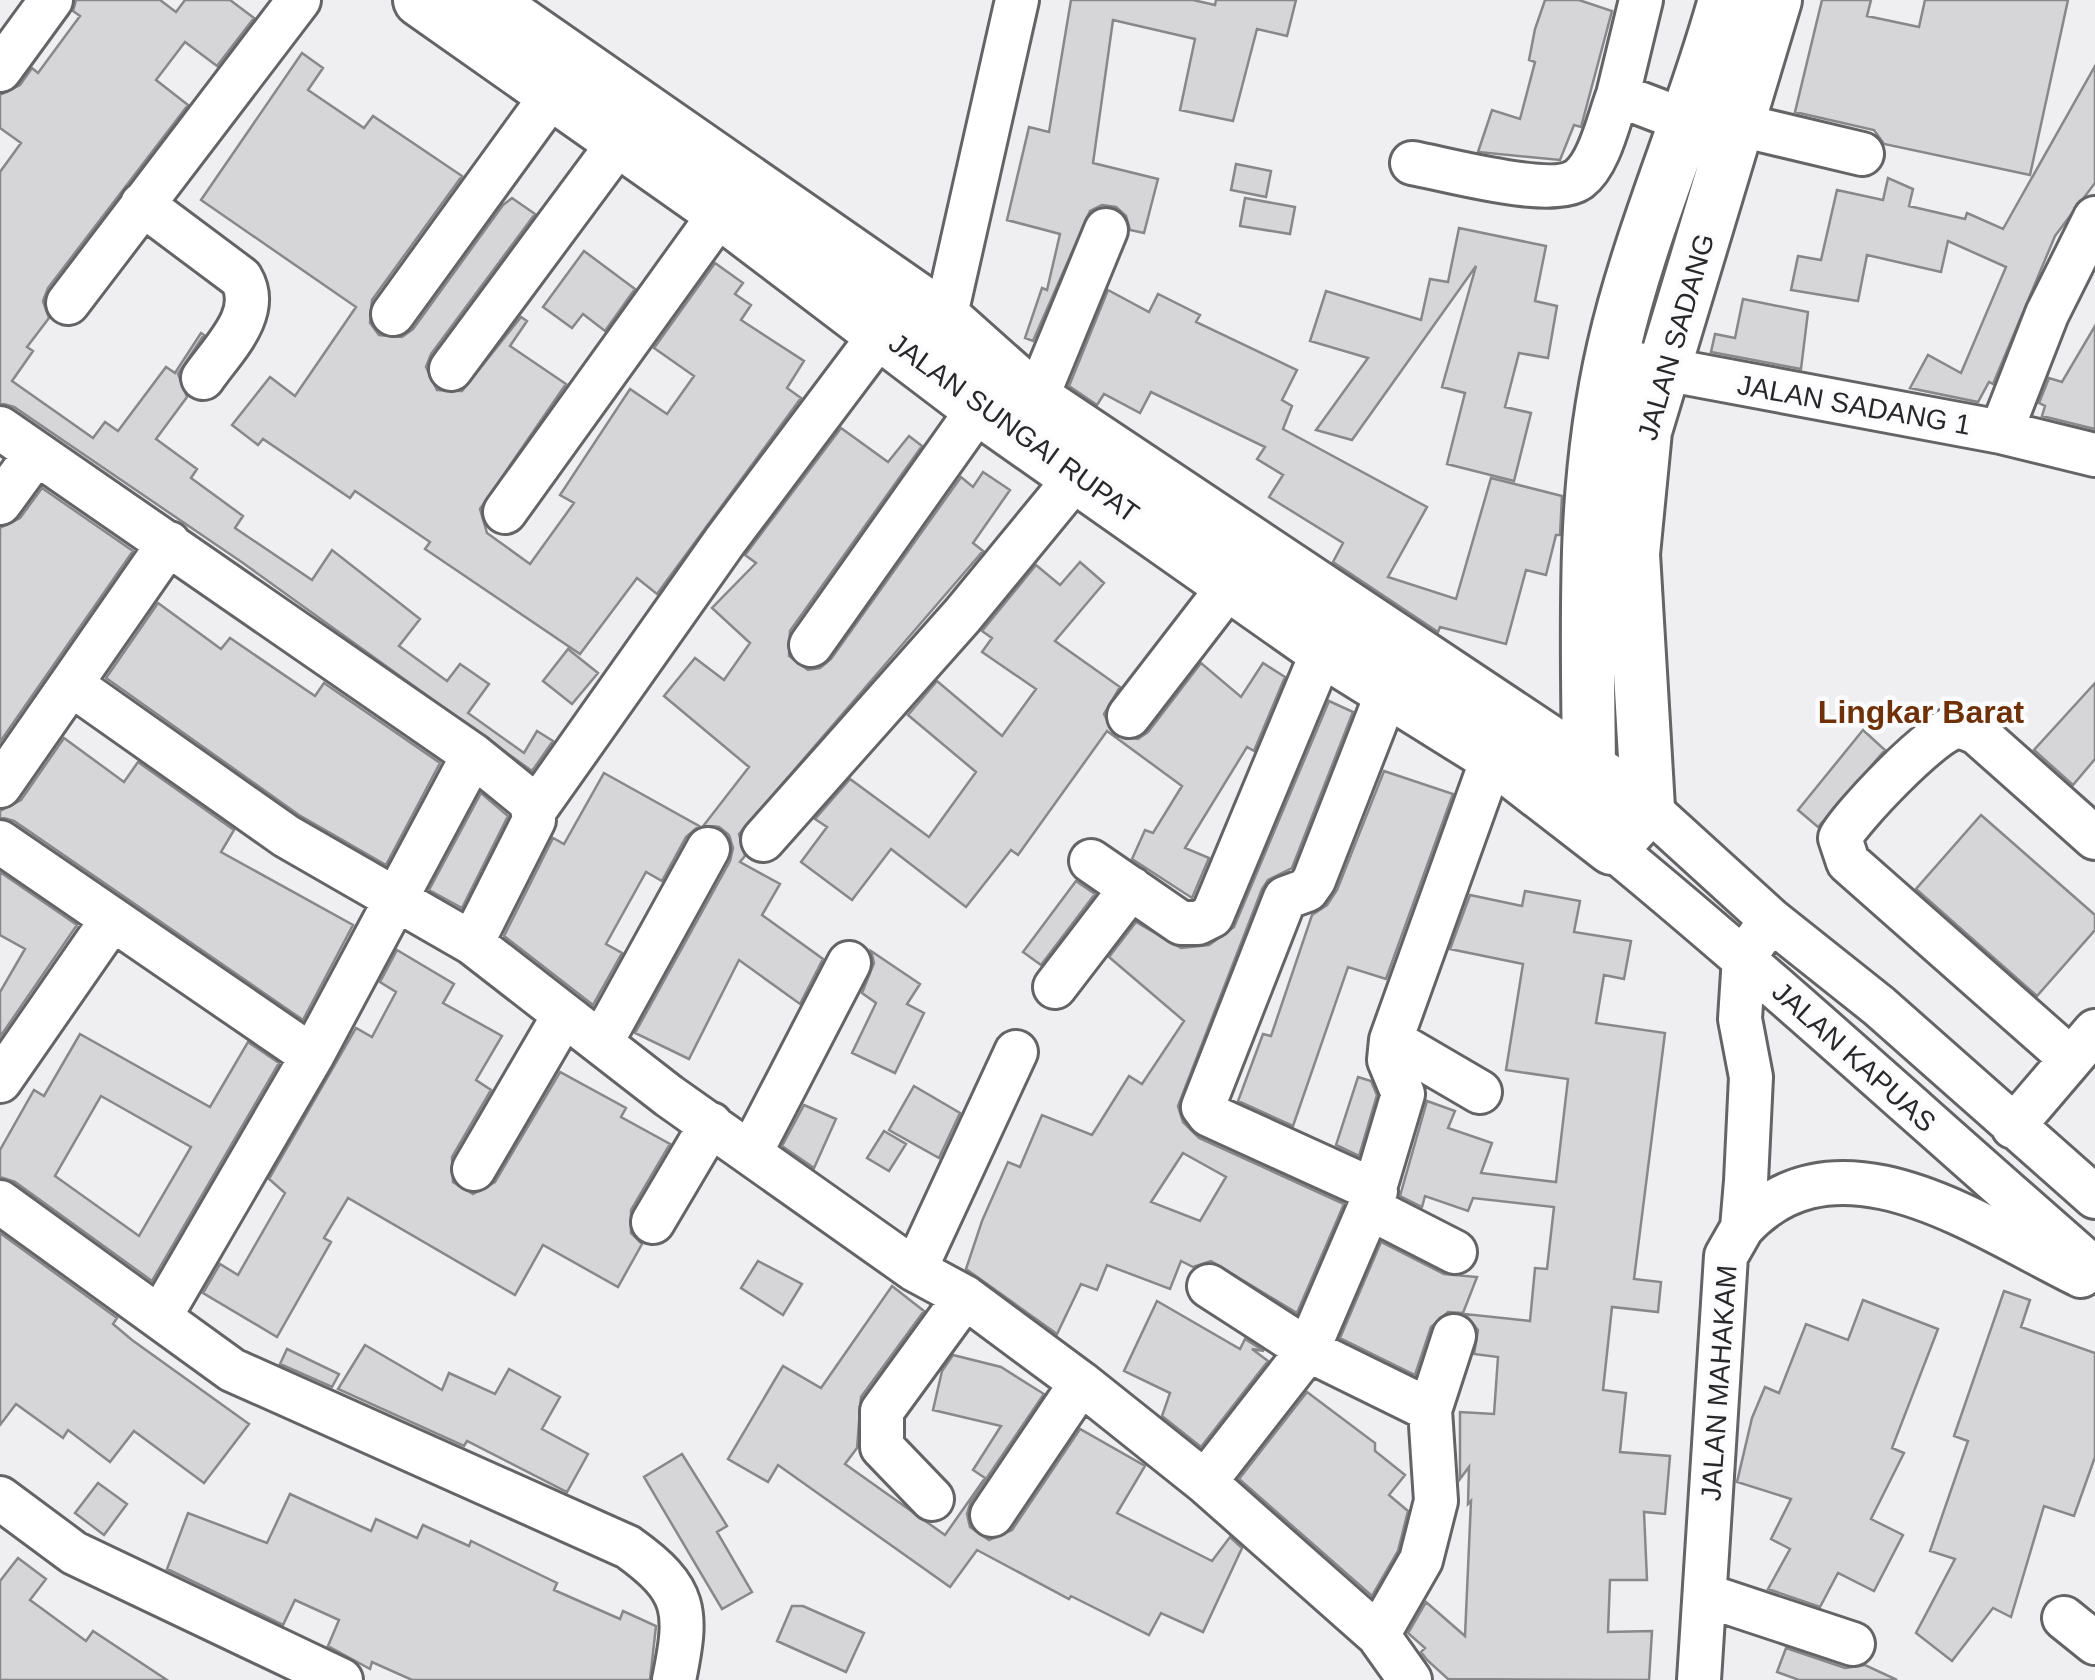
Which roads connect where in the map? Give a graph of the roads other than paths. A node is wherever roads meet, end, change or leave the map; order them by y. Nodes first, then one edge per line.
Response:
1 (50, 0) edge
2 (299, 0) edge
3 (420, 0) edge
4 (486, 0) edge
5 (1017, 0) edge
6 (1641, 0) edge
7 (1726, 0) edge
8 (1774, 0) edge
9 (0, 70) edge
10 (1618, 94) junction
11 (552, 95) junction
12 (1686, 120) junction
13 (1740, 125) junction
14 (620, 141) junction
15 (1862, 154) dead end
16 (1412, 163) dead end
17 (142, 204) junction
18 (721, 212) junction
19 (2095, 218) edge
20 (1106, 230) dead end
21 (68, 303) dead end
22 (392, 314) dead end
23 (915, 336) junction
24 (1612, 358) junction
25 (450, 370) dead end
26 (1663, 371) junction
27 (203, 378) dead end
28 (1036, 400) junction
29 (979, 408) junction
30 (0, 428) edge
31 (2001, 432) junction
32 (35, 455) junction
33 (2095, 455) edge
34 (1078, 474) junction
35 (0, 503) edge
36 (505, 512) dead end
37 (169, 543) junction
38 (1230, 584) junction
39 (811, 645) dead end
40 (1323, 650) junction
41 (72, 685) junction
42 (1389, 688) junction
43 (1129, 716) dead end
44 (473, 755) junction
45 (1493, 756) junction
46 (0, 786) edge
47 (1575, 790) junction
48 (1648, 808) junction
49 (534, 810) junction
50 (2089, 822) edge
51 (763, 840) dead end
52 (0, 842) edge
53 (1612, 848) junction
54 (708, 849) dead end
55 (1091, 861) dead end
56 (1132, 888) junction
57 (394, 899) junction
58 (1771, 920) junction
59 (111, 921) junction
60 (472, 943) junction
61 (1744, 957) junction
62 (849, 962) dead end
63 (1055, 987) dead end
64 (564, 1015) junction
65 (1391, 1040) junction
66 (601, 1043) junction
67 (2083, 1045) edge
68 (1016, 1052) dead end
69 (312, 1056) junction
70 (0, 1081) edge
71 (1480, 1092) dead end
72 (710, 1124) junction
73 (2013, 1127) junction
74 (751, 1152) junction
75 (474, 1170) dead end
76 (2095, 1197) edge
77 (1372, 1200) junction
78 (0, 1202) edge
79 (652, 1222) dead end
80 (1734, 1242) junction
81 (1455, 1252) dead end
82 (2095, 1269) edge
83 (915, 1270) junction
84 (2095, 1283) edge
85 (1209, 1286) dead end
86 (965, 1298) junction
87 (160, 1317) junction
88 (1454, 1336) dead end
89 (1308, 1350) junction
90 (1082, 1383) junction
91 (1430, 1410) junction
92 (1205, 1482) junction
93 (0, 1498) edge
94 (932, 1500) dead end
95 (992, 1516) dead end
96 (1704, 1595) junction
97 (1378, 1635) junction
98 (1853, 1644) dead end
99 (341, 1680) edge
100 (674, 1680) edge
101 (1410, 1680) edge
102 (1699, 1680) edge

1 - 9 street
2 - 17 street
3 - 11 main road, JALAN SUNGAI RUPAT
4 - 23 main road, JALAN SUNGAI RUPAT
5 - 23 street
6 - 10 street
7 - 12 main road
8 - 13 main road, JALAN SADANG
10 - 12 street
10 - 16 street
11 - 14 main road, JALAN SUNGAI RUPAT
11 - 22 street
12 - 24 main road
13 - 15 street
13 - 26 main road, JALAN SADANG
14 - 18 main road, JALAN SUNGAI RUPAT
14 - 25 street
17 - 21 street
17 - 27 street
18 - 23 main road, JALAN SUNGAI RUPAT
18 - 36 street
19 - 31 street
20 - 28 street
23 - 28 main road, JALAN SUNGAI RUPAT
23 - 29 main road, JALAN SUNGAI RUPAT
23 - 49 street
24 - 26 street, JALAN SADANG 1
24 - 47 main road
26 - 31 street, JALAN SADANG 1
26 - 48 main road, JALAN SADANG
28 - 47 main road, JALAN SUNGAI RUPAT
29 - 34 main road, JALAN SUNGAI RUPAT
29 - 39 street
30 - 32 street
31 - 33 street, JALAN SADANG 1
32 - 35 street
32 - 37 street
34 - 38 main road, JALAN SUNGAI RUPAT
34 - 51 street
37 - 41 street
37 - 44 street
38 - 40 main road, JALAN SUNGAI RUPAT
38 - 43 street
40 - 42 main road, JALAN SUNGAI RUPAT
40 - 56 street
41 - 46 street
41 - 57 street
42 - 45 main road, JALAN SUNGAI RUPAT
42 - 77 street
44 - 49 street
44 - 57 street
45 - 47 main road, JALAN SUNGAI RUPAT
45 - 65 street
47 - 48 main road, JALAN SUNGAI RUPAT
47 - 53 main road, JALAN SUNGAI RUPAT
48 - 53 main road
48 - 58 street, JALAN KAPUAS
49 - 60 street
50 - 67 street
52 - 59 street
53 - 61 street, JALAN KAPUAS
54 - 66 street
55 - 56 street
56 - 63 street
57 - 60 street
57 - 69 street
58 - 61 street
58 - 73 street, JALAN KAPUAS
59 - 69 street
59 - 70 street
60 - 64 street
61 - 80 street, JALAN MAHAKAM
61 - 82 street, JALAN KAPUAS
62 - 74 street
64 - 66 street
64 - 75 street
65 - 71 street
65 - 77 street
66 - 72 street
67 - 73 street
68 - 83 street
69 - 87 street
72 - 74 street
72 - 79 street
73 - 76 street, JALAN KAPUAS
74 - 83 street
77 - 81 street
77 - 89 street
78 - 87 street
80 - 84 street
80 - 96 street, JALAN MAHAKAM
83 - 86 street
85 - 89 street
86 - 90 street
86 - 94 street
87 - 100 street
88 - 91 street
89 - 91 street
89 - 92 street
90 - 92 street
90 - 95 street
91 - 97 street
92 - 97 street
93 - 99 street
96 - 98 street
96 - 102 street, JALAN MAHAKAM
97 - 101 street

